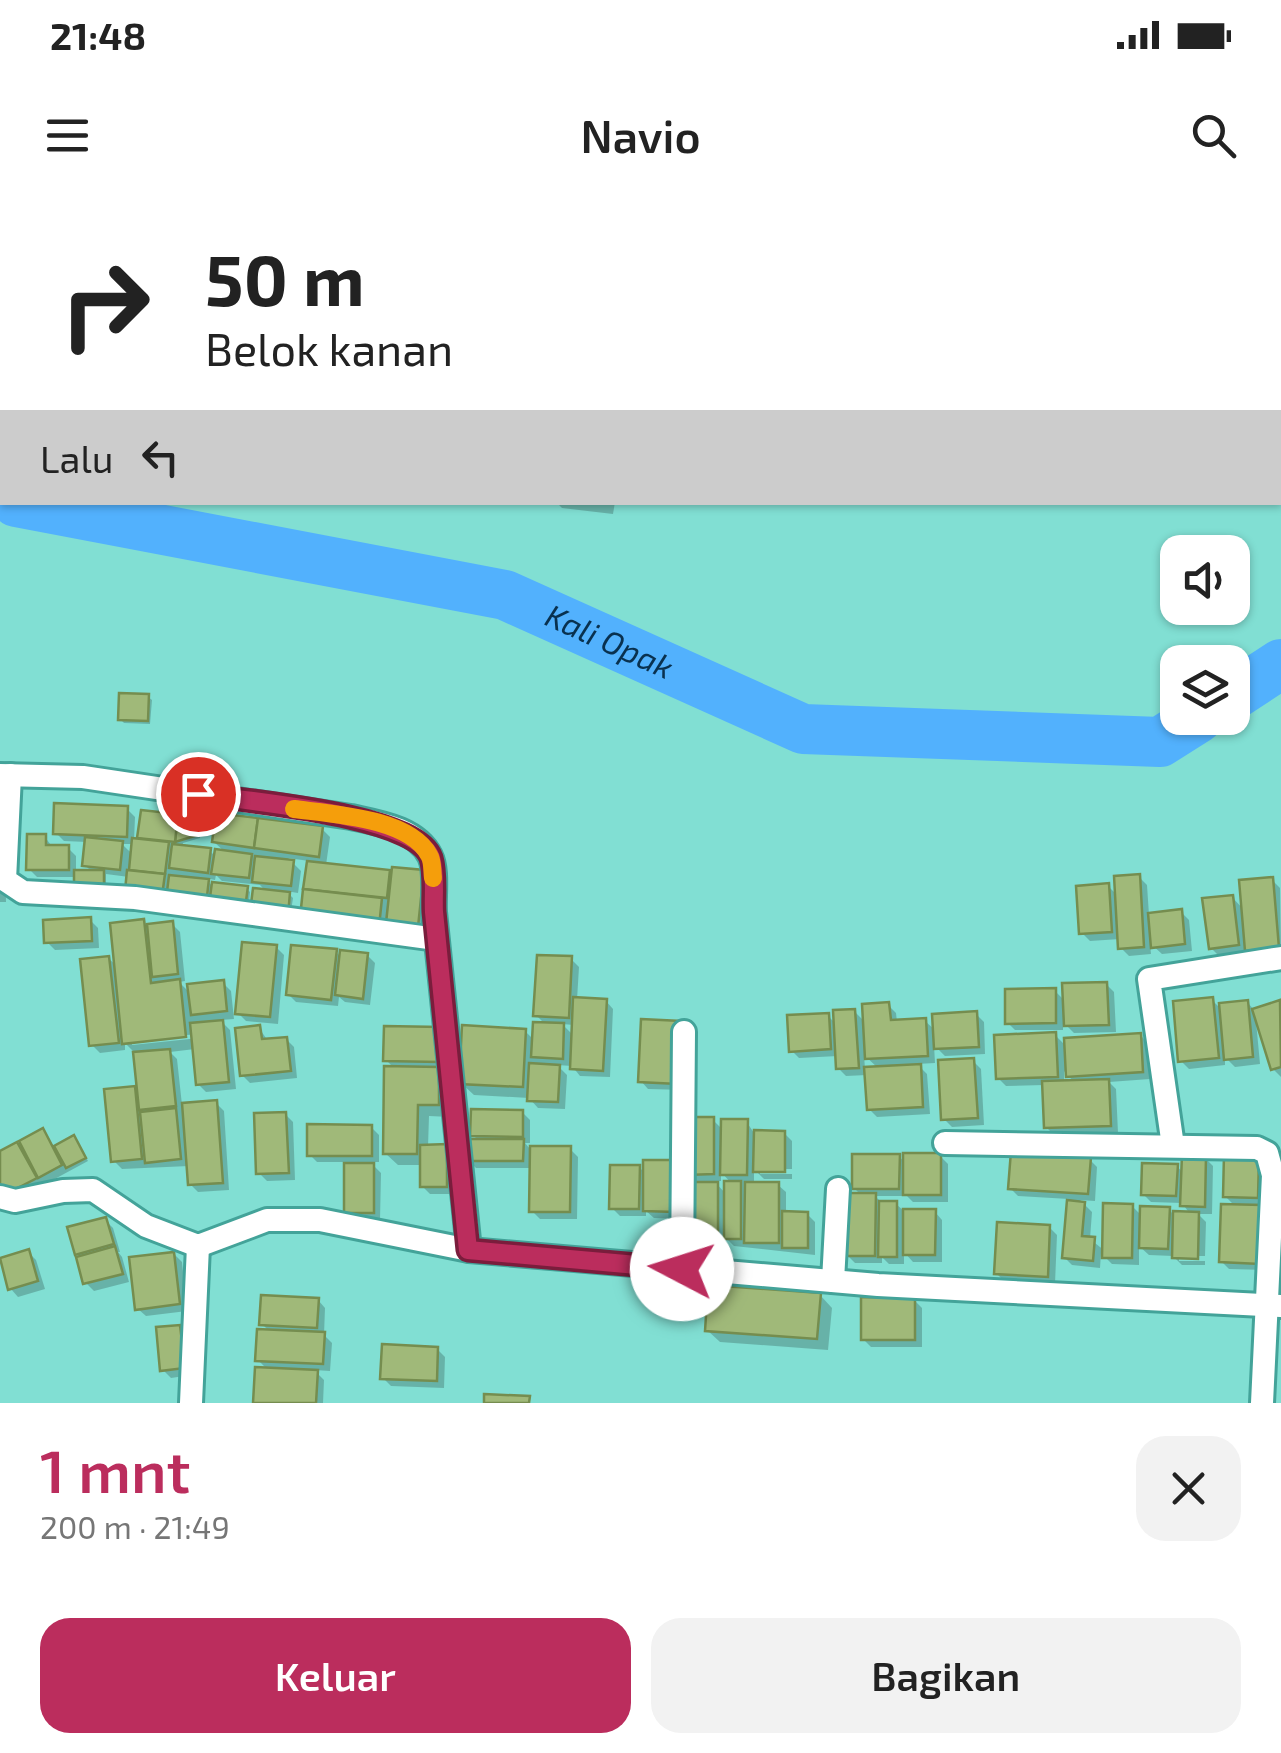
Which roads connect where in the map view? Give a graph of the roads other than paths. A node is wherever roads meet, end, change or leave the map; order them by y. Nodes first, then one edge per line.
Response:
1 (5, 775) edge
2 (436, 938) junction
3 (1281, 958) edge
4 (684, 1032) dead end
5 (945, 1143) dead end
6 (1173, 1146) junction
7 (838, 1189) dead end
8 (0, 1198) edge
9 (198, 1246) junction
10 (468, 1250) junction
11 (682, 1269) junction
12 (833, 1281) junction
13 (1275, 1305) edge
14 (191, 1403) edge
15 (1262, 1403) edge

1 - 2 street
1 - 2 street
2 - 10 street
3 - 6 street
4 - 11 street
5 - 6 street
6 - 13 street
7 - 12 street
8 - 9 street
9 - 10 street
9 - 14 street
10 - 11 street
11 - 12 street
12 - 13 street
13 - 15 street

